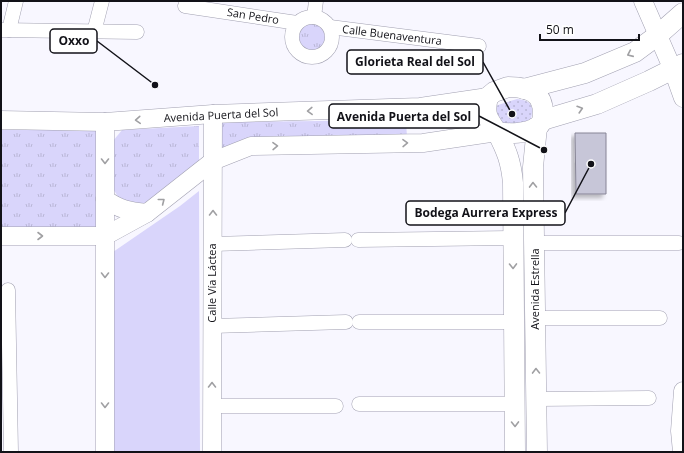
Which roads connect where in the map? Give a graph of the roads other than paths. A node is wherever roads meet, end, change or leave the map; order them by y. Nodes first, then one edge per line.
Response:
1 (16, 1) edge
2 (102, 1) edge
3 (316, 1) edge
4 (643, 1) edge
5 (185, 6) dead end
6 (683, 14) edge
7 (314, 17) junction
8 (297, 23) junction
9 (330, 27) junction
10 (5, 30) edge
11 (94, 32) junction
12 (137, 32) dead end
13 (658, 36) junction
14 (479, 46) dead end
15 (678, 67) edge
16 (524, 89) junction
17 (488, 97) junction
18 (683, 98) edge
19 (213, 114) junction
20 (1, 120) edge
21 (105, 122) junction
22 (540, 124) junction
23 (497, 132) junction
24 (213, 161) junction
25 (105, 199) junction
26 (147, 213) junction
27 (1, 236) edge
28 (105, 236) junction
29 (513, 238) junction
30 (534, 242) junction
31 (679, 243) dead end
32 (212, 244) junction
33 (8, 290) dead end
34 (535, 318) junction
35 (660, 318) dead end
36 (514, 322) junction
37 (212, 326) junction
38 (5, 329) edge
39 (683, 391) edge
40 (648, 398) dead end
41 (537, 399) junction
42 (359, 404) dead end
43 (514, 404) junction
44 (212, 406) junction
45 (336, 406) dead end
46 (11, 452) edge
47 (105, 452) edge
48 (212, 452) edge
49 (515, 452) edge
50 (537, 452) edge
51 (682, 452) edge

1 - 10 street
2 - 11 street
3 - 7 street
4 - 13 street
5 - 8 street, San Pedro
6 - 13 main road
7 - 8 street
7 - 9 street
8 - 9 street
9 - 14 street, Calle Buenaventura
10 - 11 street
11 - 12 street
13 - 15 street
13 -> 16 main road
15 - 18 street
22 -> 15 main road
16 - 17 main road
16 - 22 main road
17 -> 19 street, Avenida Puerta del Sol
17 - 23 main road
19 -> 21 street, Avenida Puerta del Sol
19 - 24 street, Calle Vía Láctea
20 - 21 street, Avenida Puerta del Sol
21 -> 25 street
22 - 23 main road
30 -> 22 main road, Avenida Estrella
24 -> 23 street
23 - 29 main road, Avenida Estrella
26 -> 24 street
32 -> 24 street, Calle Vía Láctea
25 - 26 street
25 - 28 street
26 - 28 street
27 -> 28 street
28 -> 47 street
29 - 32 street
29 -> 36 main road, Avenida Estrella
30 - 31 street
30 - 34 main road, Avenida Estrella
32 - 37 street, Calle Vía Láctea
33 - 38 street
34 - 35 street
41 -> 34 main road, Avenida Estrella
36 - 37 street
36 - 43 main road, Avenida Estrella
44 -> 37 street, Calle Vía Láctea
38 - 46 street
39 - 51 street
40 - 41 street
41 - 50 main road, Avenida Estrella
42 - 43 street
43 -> 49 main road, Avenida Estrella
44 - 45 street
44 - 48 street, Calle Vía Láctea

